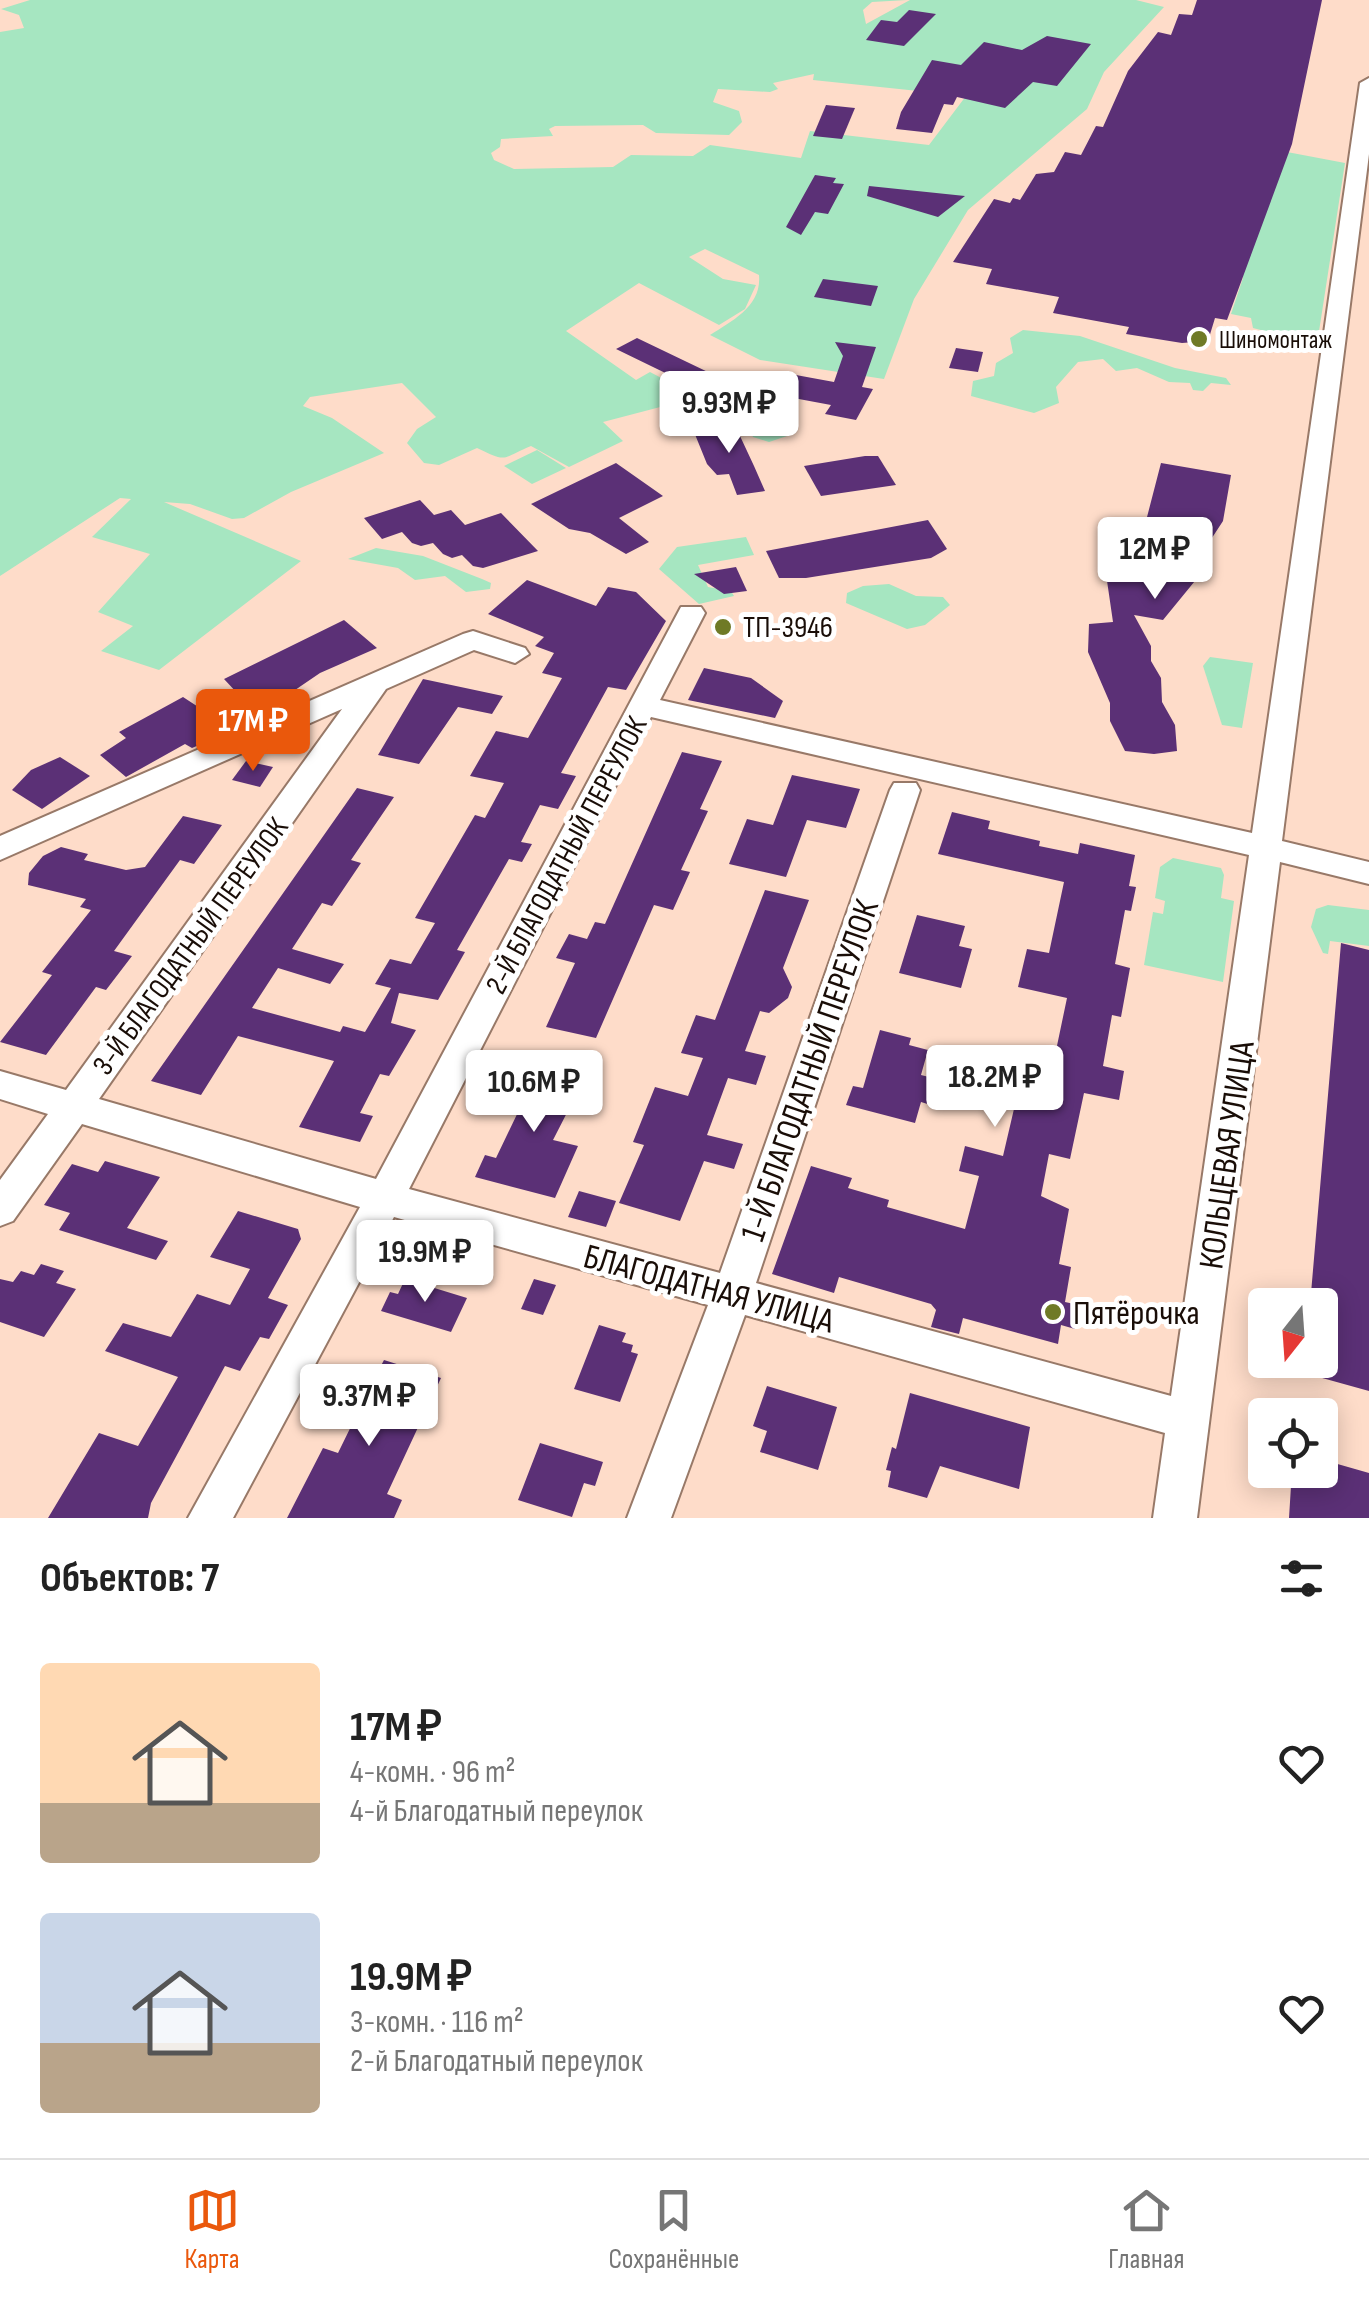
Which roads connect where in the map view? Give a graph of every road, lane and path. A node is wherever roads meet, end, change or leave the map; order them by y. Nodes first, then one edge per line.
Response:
1 (1369, 82) edge
2 (1342, 266) junction
3 (1369, 270) edge
4 (692, 613) dead end
5 (515, 654) dead end
6 (378, 680) junction
7 (644, 706) junction
8 (287, 725) junction
9 (332, 746) junction
10 (905, 790) dead end
11 (0, 849) edge
12 (1268, 852) junction
13 (1369, 874) edge
14 (0, 1085) edge
15 (75, 1106) junction
16 (385, 1198) junction
17 (0, 1210) edge
18 (732, 1294) junction
19 (1188, 1420) junction
20 (210, 1518) edge
21 (649, 1518) edge
22 (1175, 1518) edge

1 - 2 street, КОЛЬЦЕВАЯ УЛИЦА
2 - 3 street
2 - 12 street, КОЛЬЦЕВАЯ УЛИЦА
4 - 7 street, 2-Й БЛАГОДАТНЫЙ ПЕРЕУЛОК
5 - 6 street
6 - 8 street
6 - 9 street, 3-Й БЛАГОДАТНЫЙ ПЕРЕУЛОК
7 - 12 street
7 - 16 street, 2-Й БЛАГОДАТНЫЙ ПЕРЕУЛОК
8 - 9 street
8 - 11 street
9 - 15 street, 3-Й БЛАГОДАТНЫЙ ПЕРЕУЛОК
10 - 18 street, 1-Й БЛАГОДАТНЫЙ ПЕРЕУЛОК
12 - 13 street
12 - 19 street, КОЛЬЦЕВАЯ УЛИЦА
14 - 15 street, БЛАГОДАТНАЯ УЛИЦА
15 - 16 street, БЛАГОДАТНАЯ УЛИЦА
15 - 17 street, 3-Й БЛАГОДАТНЫЙ ПЕРЕУЛОК
16 - 18 street, БЛАГОДАТНАЯ УЛИЦА
16 - 20 street, 2-Й БЛАГОДАТНЫЙ ПЕРЕУЛОК
18 - 19 street, БЛАГОДАТНАЯ УЛИЦА
18 - 21 street, 1-Й БЛАГОДАТНЫЙ ПЕРЕУЛОК
19 - 22 street, КОЛЬЦЕВАЯ УЛИЦА

